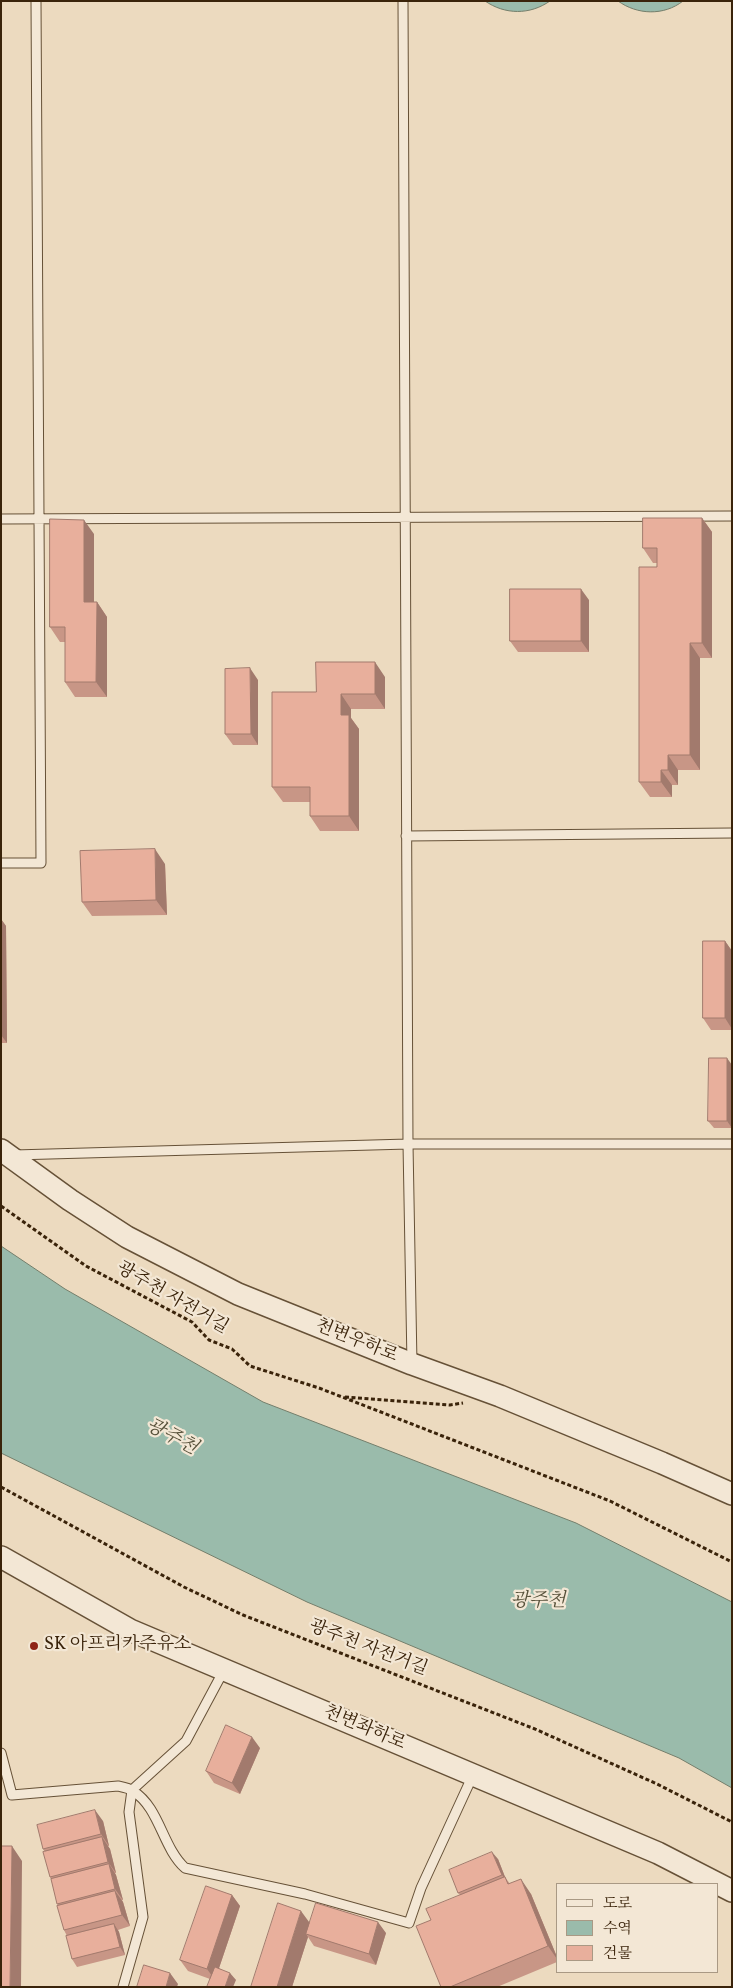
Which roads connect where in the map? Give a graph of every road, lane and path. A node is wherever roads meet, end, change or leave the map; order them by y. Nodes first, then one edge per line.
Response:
1 (36, 1) edge
2 (402, 1) edge
3 (732, 516) edge
4 (405, 518) junction
5 (1, 519) edge
6 (39, 519) junction
7 (732, 833) edge
8 (406, 836) junction
9 (1, 863) edge
10 (408, 1144) junction
11 (732, 1144) edge
12 (5, 1152) edge
13 (1, 1206) edge
14 (412, 1364) junction
15 (339, 1396) junction
16 (466, 1402) dead end
17 (1, 1487) edge
18 (732, 1494) edge
19 (1, 1557) edge
20 (732, 1562) edge
21 (224, 1670) junction
22 (1, 1753) edge
23 (473, 1775) junction
24 (132, 1790) junction
25 (732, 1822) edge
26 (716, 1883) edge
27 (718, 1884) edge
28 (732, 1891) edge
29 (123, 1987) edge

1 - 6 lane
2 - 4 lane
3 - 4 lane
4 - 6 lane
4 - 8 lane
5 - 6 lane
6 - 9 lane
7 - 8 lane
8 - 10 lane
10 - 11 lane
10 - 12 lane
10 - 14 lane
12 - 14 street, 천변우하로
13 - 15 path, 광주천 자전거길
14 - 18 street, 천변우하로
15 - 16 path, 광주천 자전거길
15 - 20 path, 광주천 자전거길
17 - 25 path, 광주천 자전거길
19 - 21 street, 천변좌하로
21 - 23 street, 천변좌하로
21 - 24 lane
22 - 24 lane
23 - 24 lane
23 - 26 street, 천변좌하로
24 - 29 lane
27 - 28 street, 천변좌하로

